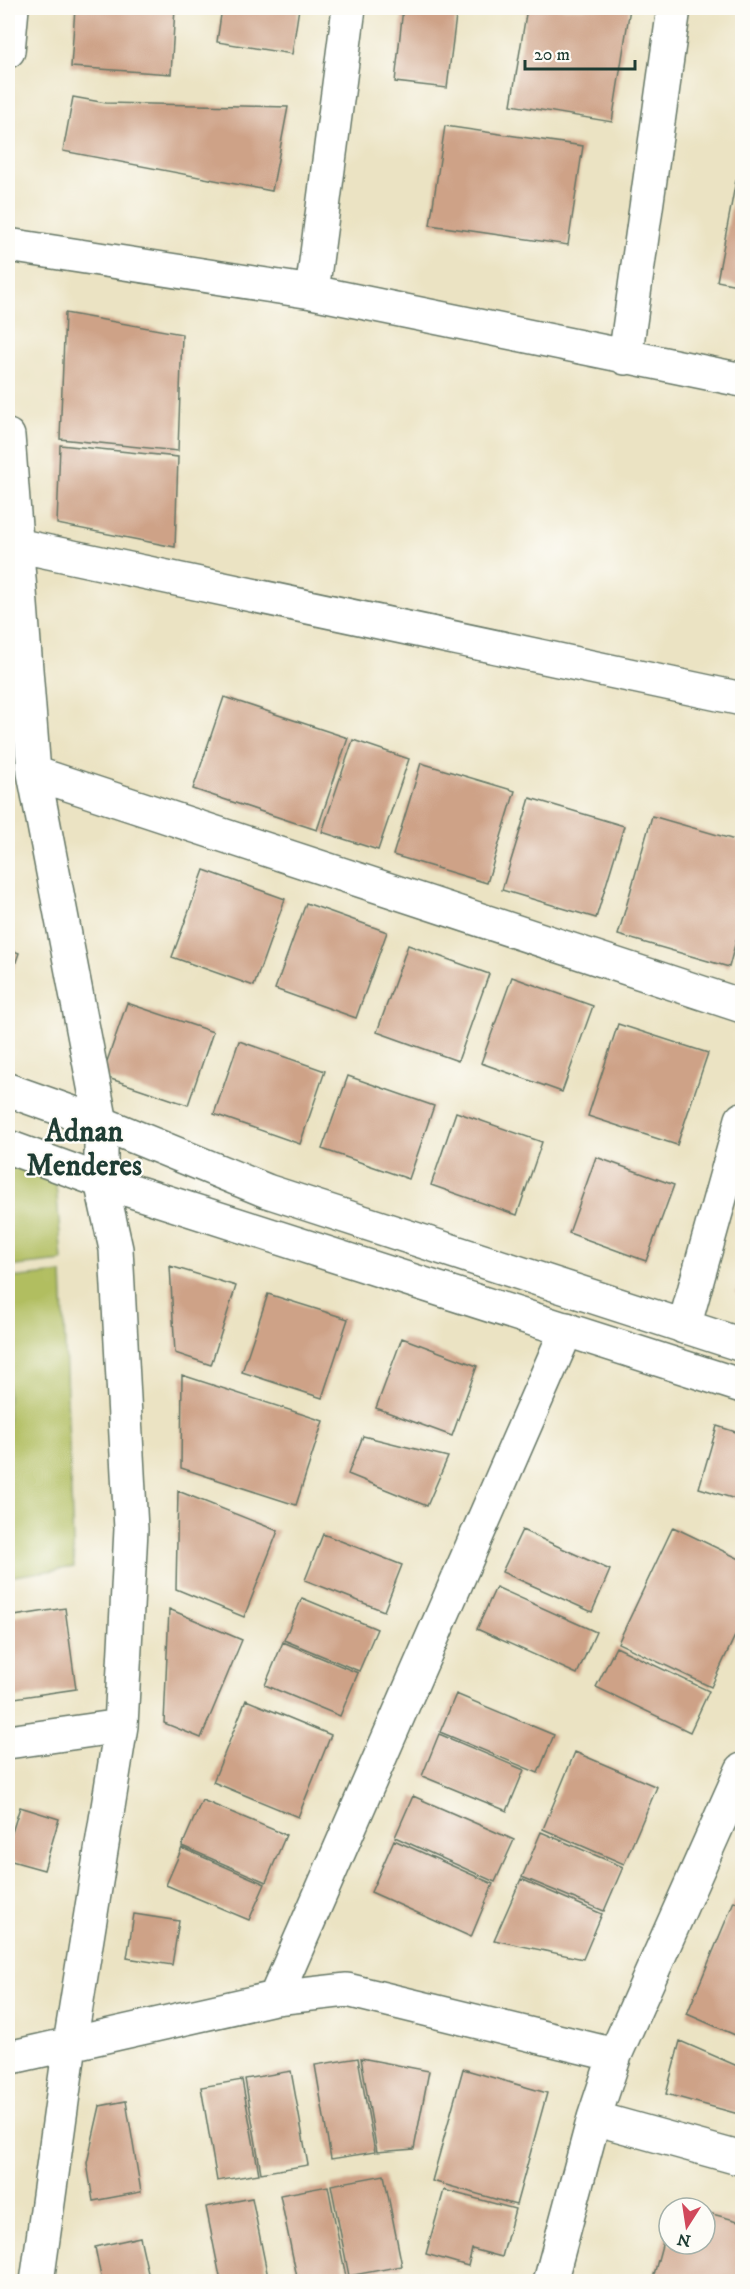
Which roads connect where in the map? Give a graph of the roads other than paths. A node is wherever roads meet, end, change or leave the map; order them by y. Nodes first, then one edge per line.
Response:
1 (12, 8) edge
2 (349, 8) edge
3 (674, 8) edge
4 (8, 51) edge
5 (8, 245) edge
6 (312, 292) junction
7 (625, 358) junction
8 (742, 381) edge
9 (8, 436) edge
10 (16, 545) junction
11 (742, 699) edge
12 (34, 773) junction
13 (742, 1006) edge
14 (8, 1090) edge
15 (742, 1119) edge
16 (101, 1123) junction
17 (8, 1148) edge
18 (101, 1181) junction
19 (684, 1326) junction
20 (567, 1329) junction
21 (742, 1345) edge
22 (742, 1386) edge
23 (121, 1726) junction
24 (8, 1742) edge
25 (742, 1770) edge
26 (274, 1998) junction
27 (70, 2044) junction
28 (615, 2055) junction
29 (8, 2058) edge
30 (594, 2118) junction
31 (742, 2159) edge
32 (37, 2282) edge
33 (550, 2282) edge

1 - 4 street
2 - 6 street
3 - 7 street
5 - 6 street
6 - 7 street
7 - 8 street
9 - 10 street
10 - 11 street
10 - 12 street
12 - 13 street
12 - 16 street
14 - 16 street
15 - 19 street
16 - 18 street
16 - 19 street
17 - 18 street
18 - 20 street
18 - 23 street
19 - 21 street
20 - 22 street
20 - 26 street
23 - 24 street
23 - 27 street
25 - 28 street
26 - 27 street
26 - 28 street
27 - 29 street
27 - 32 street
28 - 30 street
30 - 31 street
30 - 33 street

